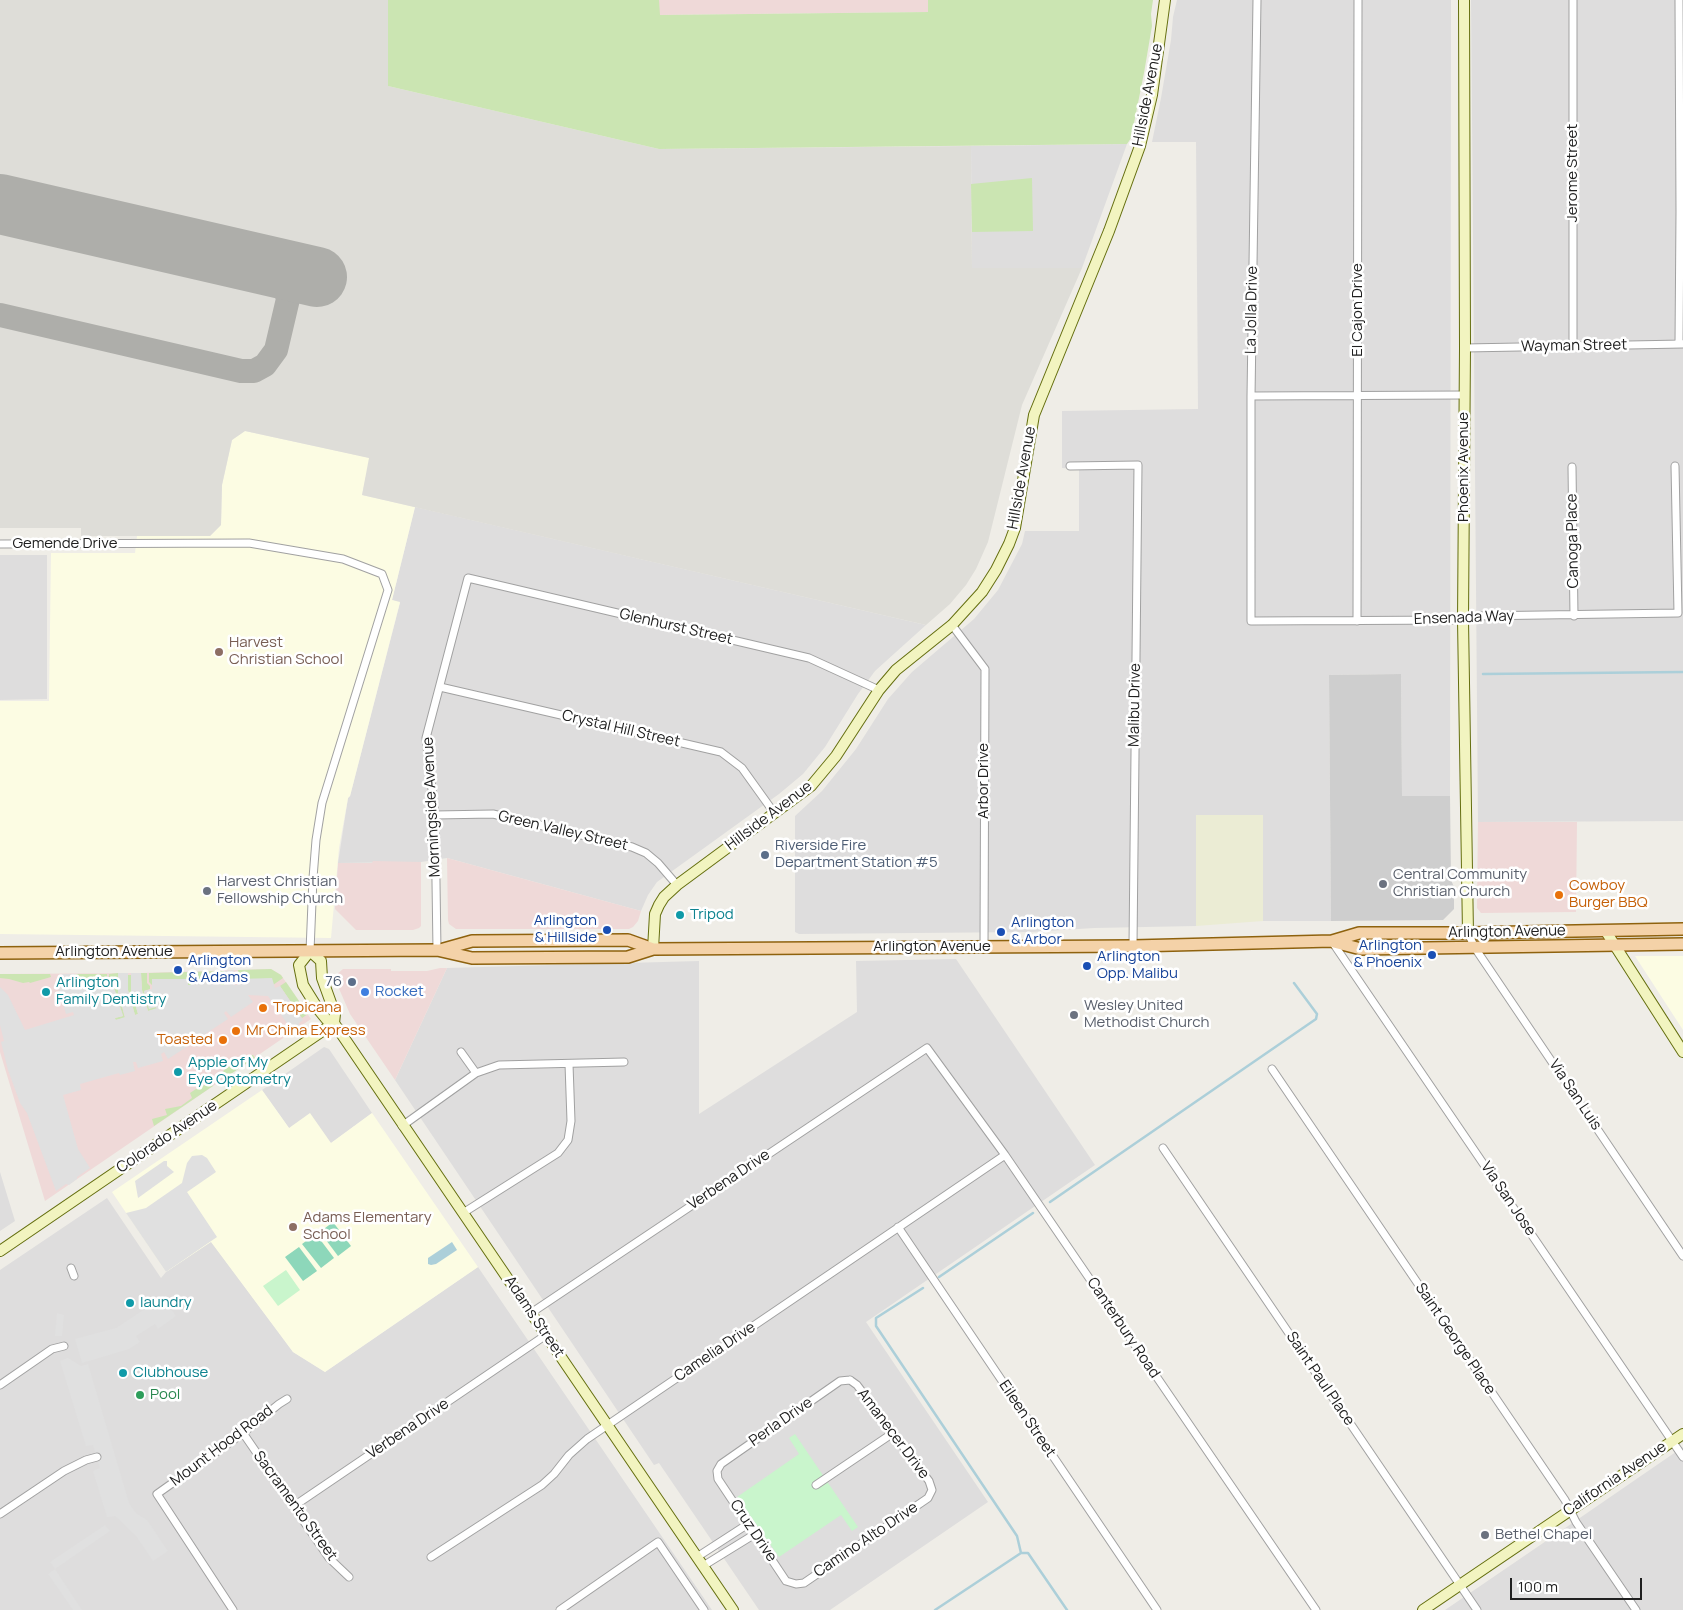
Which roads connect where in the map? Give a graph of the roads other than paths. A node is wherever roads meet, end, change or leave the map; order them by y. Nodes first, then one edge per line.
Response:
1 (1165, 0) edge
2 (1257, 0) edge
3 (1358, 0) edge
4 (1464, 0) edge
5 (1573, 0) edge
6 (1679, 0) edge
7 (1682, 212) edge
8 (1681, 344) edge
9 (1573, 346) junction
10 (1465, 348) junction
11 (1464, 395) junction
12 (1251, 396) junction
13 (1357, 396) junction
14 (1070, 466) dead end
15 (1675, 466) dead end
16 (1572, 467) dead end
17 (1680, 539) edge
18 (0, 544) edge
19 (468, 578) joint
20 (1574, 616) junction
21 (1463, 620) junction
22 (1251, 621) joint
23 (1357, 621) junction
24 (952, 625) junction
25 (440, 687) junction
26 (879, 690) junction
27 (775, 814) junction
28 (435, 815) junction
29 (677, 885) junction
30 (1605, 930) junction
31 (1683, 930) edge
32 (1468, 933) junction
33 (1332, 941) junction
34 (1614, 944) junction
35 (1644, 944) junction
36 (1683, 944) edge
37 (1133, 946) junction
38 (984, 947) junction
39 (1475, 948) junction
40 (653, 949) junction
41 (437, 950) junction
42 (310, 951) junction
43 (0, 953) edge
44 (1627, 964) junction
45 (334, 1024) junction
46 (928, 1048) joint
47 (461, 1052) dead end
48 (1683, 1052) edge
49 (624, 1062) dead end
50 (569, 1064) junction
51 (1272, 1069) dead end
52 (476, 1073) junction
53 (402, 1126) junction
54 (1164, 1148) dead end
55 (1005, 1155) junction
56 (463, 1213) junction
57 (898, 1227) junction
58 (0, 1251) edge
59 (1683, 1256) edge
60 (71, 1268) dead end
61 (74, 1276) dead end
62 (531, 1312) junction
63 (546, 1335) junction
64 (64, 1346) dead end
65 (850, 1380) joint
66 (0, 1385) edge
67 (287, 1399) dead end
68 (607, 1426) junction
69 (243, 1433) junction
70 (893, 1433) junction
71 (1683, 1434) edge
72 (1672, 1441) junction
73 (97, 1457) dead end
74 (1683, 1457) edge
75 (717, 1471) joint
76 (816, 1485) dead end
77 (932, 1490) joint
78 (294, 1506) junction
79 (1570, 1510) junction
80 (1, 1511) edge
81 (748, 1524) junction
82 (755, 1534) junction
83 (431, 1557) dead end
84 (696, 1557) junction
85 (703, 1566) junction
86 (349, 1577) dead end
87 (796, 1584) joint
88 (1460, 1585) junction
89 (233, 1610) edge
90 (560, 1610) edge
91 (704, 1610) edge
92 (733, 1610) edge
93 (1157, 1610) edge
94 (1316, 1610) edge
95 (1423, 1610) edge
96 (1477, 1610) edge
97 (1636, 1610) edge

1 - 24 street, Hillside Avenue
2 - 12 street, La Jolla Drive
3 - 13 street, El Cajon Drive
4 - 10 street, Phoenix Avenue
5 - 9 street, Jerome Street
6 - 7 street
7 - 8 street
8 - 9 street, Wayman Street
9 - 10 street, Wayman Street
10 - 11 street, Phoenix Avenue
11 - 13 street
11 - 21 street, Phoenix Avenue
12 - 13 street
12 - 22 street, La Jolla Drive
13 - 23 street, El Cajon Drive
14 - 37 street, Malibu Drive
15 - 17 street
16 - 20 street, Canoga Place
17 - 20 street, Ensenada Way
18 - 42 street, Gemende Drive
19 - 25 street, Morningside Avenue
19 - 26 street, Glenhurst Street
20 - 21 street, Ensenada Way
21 - 23 street, Ensenada Way
21 - 32 street, Phoenix Avenue
22 - 23 street, Ensenada Way
24 - 26 street, Hillside Avenue
24 - 38 street, Arbor Drive
25 - 27 street, Crystal Hill Street
25 - 28 street, Morningside Avenue
26 - 27 street, Hillside Avenue
27 - 29 street, Hillside Avenue
28 - 29 street, Green Valley Street
28 - 41 street, Morningside Avenue
29 - 40 street, Hillside Avenue
30 - 31 main road, Arlington Avenue
30 - 32 main road, Arlington Avenue
30 - 34 street
32 - 33 main road, Arlington Avenue
32 - 39 street, Via San Luis
33 - 37 main road, Arlington Avenue
33 - 39 main road, Arlington Avenue
33 - 72 street, Via San Jose
34 - 35 main road, Arlington Avenue
34 - 39 main road, Arlington Avenue
34 - 44 street
35 - 36 main road, Arlington Avenue
35 - 44 street
37 - 38 main road, Arlington Avenue
38 - 40 main road, Arlington Avenue
39 - 59 street, Via San Luis
40 - 41 main road, Arlington Avenue
40 - 41 main road, Arlington Avenue
41 - 42 main road, Arlington Avenue
42 - 43 main road, Arlington Avenue
42 - 45 street, Adams Street
42 - 45 street, Adams Street
44 - 48 street
45 - 53 street, Adams Street
45 - 58 street, Colorado Avenue
46 - 55 street, Canterbury Road
46 - 62 street, Verbena Drive
47 - 52 street
49 - 50 street
50 - 52 street
50 - 56 street
51 - 79 street, Saint George Place
52 - 53 street
53 - 56 street, Adams Street
54 - 88 street, Saint Paul Place
55 - 57 street, Camelia Drive
55 - 94 street, Canterbury Road
56 - 62 street, Adams Street
57 - 68 street, Camelia Drive
57 - 93 street, Eileen Street
60 - 61 street
62 - 63 street, Adams Street
63 - 68 street, Adams Street
63 - 78 street, Verbena Drive
64 - 66 street
65 - 70 street, Amanecer Drive
65 - 75 street, Perla Drive
67 - 69 street, Mount Hood Road
68 - 83 street, Camelia Drive
68 - 84 street, Adams Street
69 - 78 street, Sacramento Street
69 - 89 street, Mount Hood Road
70 - 76 street
70 - 77 street, Amanecer Drive
71 - 72 street, California Avenue
72 - 74 street, Via San Jose
72 - 79 street, California Avenue
73 - 80 street
75 - 81 street, Cruz Drive
77 - 87 street, Camino Alto Drive
78 - 86 street, Sacramento Street
79 - 88 street, California Avenue
79 - 97 street, Saint George Place
81 - 82 street, Cruz Drive
81 - 84 street
82 - 85 street
82 - 87 street, Cruz Drive
84 - 85 street, Adams Street
85 - 92 street, Adams Street
88 - 95 street, California Avenue
88 - 96 street, Saint Paul Place
90 - 91 street

